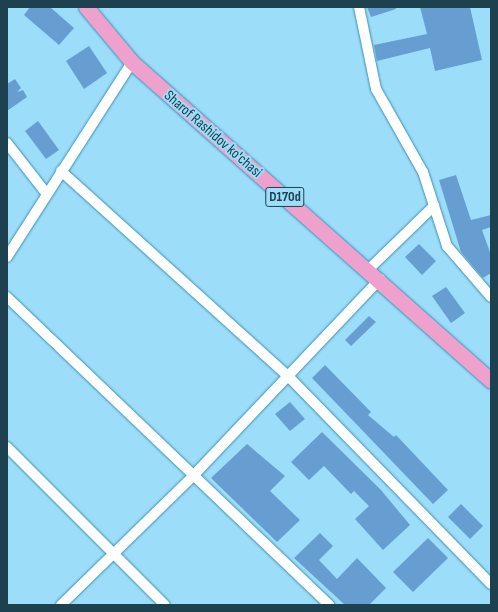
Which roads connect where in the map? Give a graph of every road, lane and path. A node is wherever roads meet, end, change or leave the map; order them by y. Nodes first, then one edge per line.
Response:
1 (86, 7) edge
2 (359, 7) edge
3 (132, 62) junction
4 (7, 144) edge
5 (61, 171) junction
6 (46, 193) junction
7 (434, 206) junction
8 (7, 257) edge
9 (374, 274) junction
10 (7, 297) edge
11 (491, 297) edge
12 (288, 376) junction
13 (490, 382) edge
14 (7, 447) edge
15 (194, 476) junction
16 (113, 555) junction
17 (491, 584) edge
18 (61, 605) edge
19 (165, 605) edge
20 (329, 605) edge

1 - 3 main road, Sharof Rashidov ko'chasi / D170d
2 - 7 street
3 - 5 street
3 - 9 main road, Sharof Rashidov ko'chasi / D170d
4 - 6 street
5 - 6 street
5 - 12 street
6 - 8 street
7 - 9 street
7 - 11 street
9 - 12 street
9 - 13 main road, Sharof Rashidov ko'chasi / D170d
10 - 15 street
12 - 15 street
12 - 17 street
14 - 16 street
15 - 16 street
15 - 20 street
16 - 18 street
16 - 19 street

